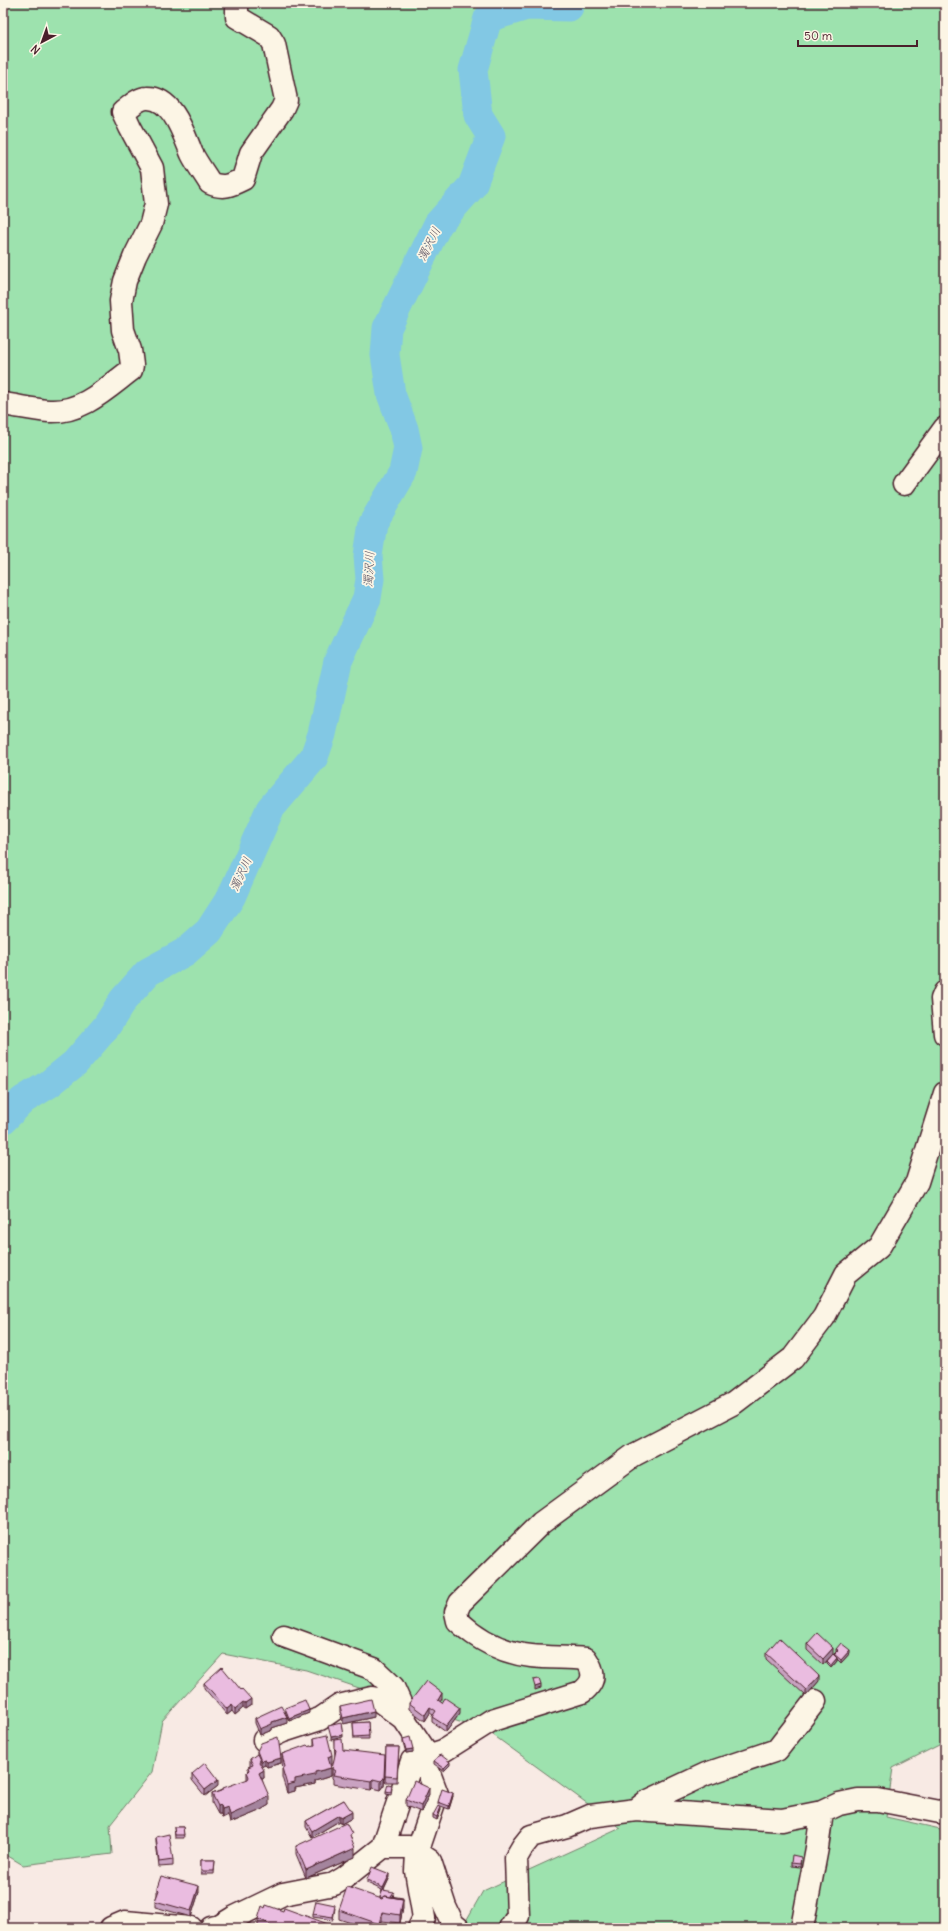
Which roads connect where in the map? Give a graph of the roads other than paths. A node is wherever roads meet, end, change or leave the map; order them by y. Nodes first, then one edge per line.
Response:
1 (237, 3) edge
2 (3, 404) edge
3 (945, 428) edge
4 (904, 484) dead end
5 (945, 992) edge
6 (945, 1034) edge
7 (945, 1093) edge
8 (284, 1636) dead end
9 (815, 1701) dead end
10 (404, 1719) junction
11 (264, 1740) edge
12 (426, 1756) junction
13 (636, 1810) junction
14 (822, 1812) junction
15 (945, 1813) edge
16 (384, 1847) junction
17 (417, 1852) junction
18 (110, 1928) edge
19 (191, 1928) edge
20 (211, 1928) edge
21 (419, 1928) edge
22 (458, 1928) edge
23 (510, 1928) edge
24 (802, 1928) edge

1 - 2 street
3 - 4 street
5 - 6 street
7 - 12 street
8 - 10 street
9 - 13 street
10 - 11 street
10 - 12 street
12 - 16 street
12 - 17 street
13 - 14 street
13 - 23 street
14 - 15 street
14 - 24 street
16 - 17 street
16 - 20 street
17 - 21 street
17 - 22 street
18 - 19 street

